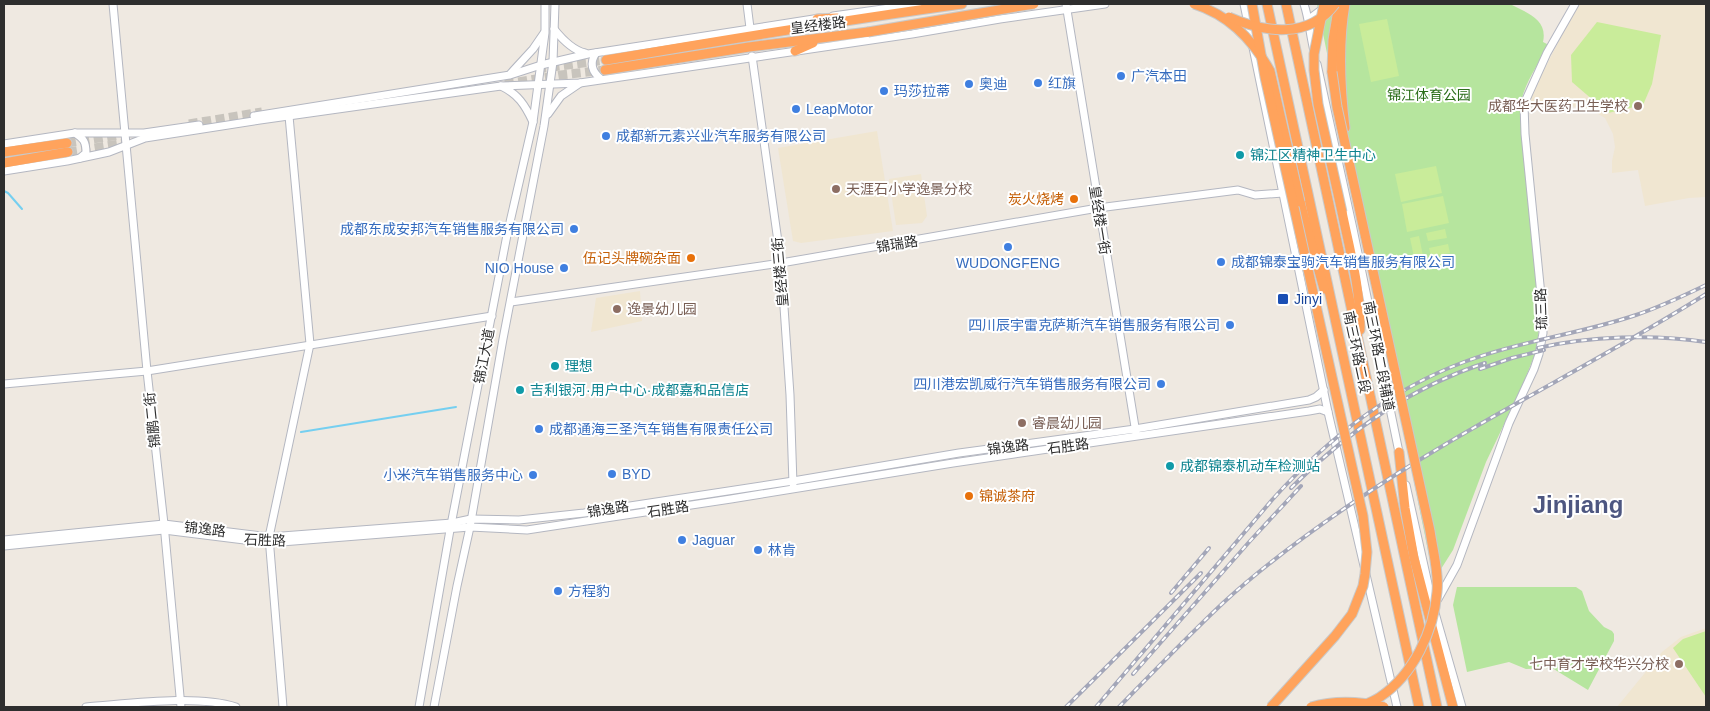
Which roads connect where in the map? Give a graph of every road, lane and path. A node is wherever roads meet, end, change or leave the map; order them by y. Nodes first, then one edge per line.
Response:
1 (113, 4) edge
2 (545, 4) edge
3 (556, 4) edge
4 (746, 4) edge
5 (910, 4) edge
6 (918, 4) edge
7 (962, 4) edge
8 (1016, 4) edge
9 (1034, 4) edge
10 (1105, 4) edge
11 (1194, 4) edge
12 (1244, 4) edge
13 (1253, 4) edge
14 (1267, 4) edge
15 (1286, 4) edge
16 (1304, 4) edge
17 (1324, 4) edge
18 (1329, 4) edge
19 (1337, 4) edge
20 (1345, 4) edge
21 (1575, 4) edge
22 (1066, 7) edge
23 (1205, 8) junction
24 (864, 17) junction
25 (817, 19) junction
26 (1000, 19) junction
27 (1308, 19) junction
28 (750, 28) junction
29 (554, 29) junction
30 (545, 33) junction
31 (823, 39) junction
32 (795, 51) junction
33 (592, 54) junction
34 (752, 56) junction
35 (606, 60) tunnel mouth
36 (553, 62) junction
37 (541, 65) junction
38 (510, 75) junction
39 (603, 75) junction
40 (550, 83) junction
41 (580, 83) junction
42 (539, 84) junction
43 (501, 86) junction
44 (289, 116) junction
45 (533, 122) junction
46 (544, 126) junction
47 (125, 132) junction
48 (75, 133) junction
49 (4, 144) edge
50 (126, 145) junction
51 (4, 152) edge
52 (80, 159) junction
53 (4, 163) edge
54 (1349, 163) junction
55 (4, 171) edge
56 (1283, 193) junction
57 (1098, 208) junction
58 (781, 263) junction
59 (511, 302) junction
60 (492, 316) junction
61 (310, 344) junction
62 (1359, 345) junction
63 (1342, 349) junction
64 (147, 371) junction
65 (4, 384) edge
66 (1324, 390) junction
67 (1328, 412) junction
68 (1136, 433) junction
69 (1398, 452) junction
70 (793, 481) junction
71 (794, 489) junction
72 (471, 523) junction
73 (451, 526) junction
74 (164, 527) junction
75 (4, 540) edge
76 (269, 540) junction
77 (4, 546) edge
78 (1433, 606) junction
79 (180, 704) edge
80 (86, 707) edge
81 (236, 707) edge
82 (283, 707) edge
83 (420, 707) edge
84 (434, 707) edge
85 (1271, 707) edge
86 (1311, 707) edge
87 (1359, 707) edge
88 (1384, 707) edge
89 (1398, 707) edge
90 (1419, 707) edge
91 (1437, 707) edge
92 (1453, 707) edge
93 (1462, 707) edge

1 - 47 street, 锦鹏二街
2 - 30 street, 锦江大道
3 - 29 street, 锦江大道
4 - 28 street
5 - 6 street
5 - 25 street
7 - 24 highway, 皇经楼路
8 - 26 street
9 - 31 highway, 皇经楼路, bridge
10 - 22 street
11 - 23 highway, bridge
12 - 56 street
13 - 85 highway, bridge
14 - 63 highway, 南三环路二段
15 - 62 highway, 南三环路二段
16 - 27 street, 南三环路二段辅道
17 - 62 highway, bridge
18 - 27 street
19 - 23 highway, bridge
19 - 54 highway, bridge
20 - 54 highway, bridge
21 - 78 street, 琉三路
22 - 26 street
22 - 57 street, 皇经楼一街
23 - 63 highway, bridge
24 - 25 highway
24 - 35 highway, 皇经楼路
25 - 28 street
26 - 32 street
27 - 69 street, 南三环路二段辅道
28 - 33 street
29 - 33 street
29 - 36 street, 锦江大道
30 - 37 street, 锦江大道
30 - 38 street
31 - 32 highway
31 - 39 highway, 皇经楼路
32 - 34 street
33 - 36 street
33 - 39 street
34 - 39 street
34 - 58 street, 皇经楼三街
36 - 37 street
36 - 40 street, 锦江大道
37 - 38 street
37 - 42 street, 锦江大道
38 - 47 street
39 - 41 street
40 - 41 street
40 - 42 street
40 - 46 street, 锦江大道
41 - 46 street
42 - 43 street
42 - 45 street, 锦江大道
43 - 44 street
43 - 45 street
44 - 50 street
44 - 61 street
45 - 60 street, 锦江大道
46 - 59 street, 锦江大道
47 - 48 street
47 - 50 street, 锦鹏二街
48 - 49 street
48 - 52 street
50 - 52 street
50 - 64 street, 锦鹏二街
51 - 53 highway
52 - 55 street
54 - 87 highway, bridge
56 - 57 street, 锦瑞路
56 - 66 street
57 - 58 street, 锦瑞路
57 - 68 street, 皇经楼一街
58 - 59 street, 锦瑞路
58 - 70 street, 皇经楼三街
59 - 72 street, 锦江大道
60 - 61 street
60 - 73 street, 锦江大道
61 - 64 street
61 - 76 street
62 - 91 highway, 南三环路二段
63 - 90 highway, 南三环路二段
64 - 65 street
64 - 74 street, 锦鹏二街
66 - 67 street
66 - 68 street, 锦逸路
67 - 68 street, 石胜路
67 - 89 street
68 - 70 street, 锦逸路
68 - 71 street, 石胜路
69 - 78 street, 南三环路二段辅道
69 - 92 highway
70 - 71 street, 皇经楼三街
70 - 72 street, 锦逸路
71 - 72 street, 石胜路
72 - 73 street, 石胜路
72 - 84 street, 锦江大道
73 - 76 street
73 - 83 street, 锦江大道
74 - 75 street, 锦逸路
74 - 76 street, 石胜路
74 - 77 street, 石胜路
74 - 79 street, 锦鹏二街
76 - 82 street
78 - 93 street, 南三环路二段辅道
79 - 80 street
79 - 81 street
86 - 88 highway, bridge

